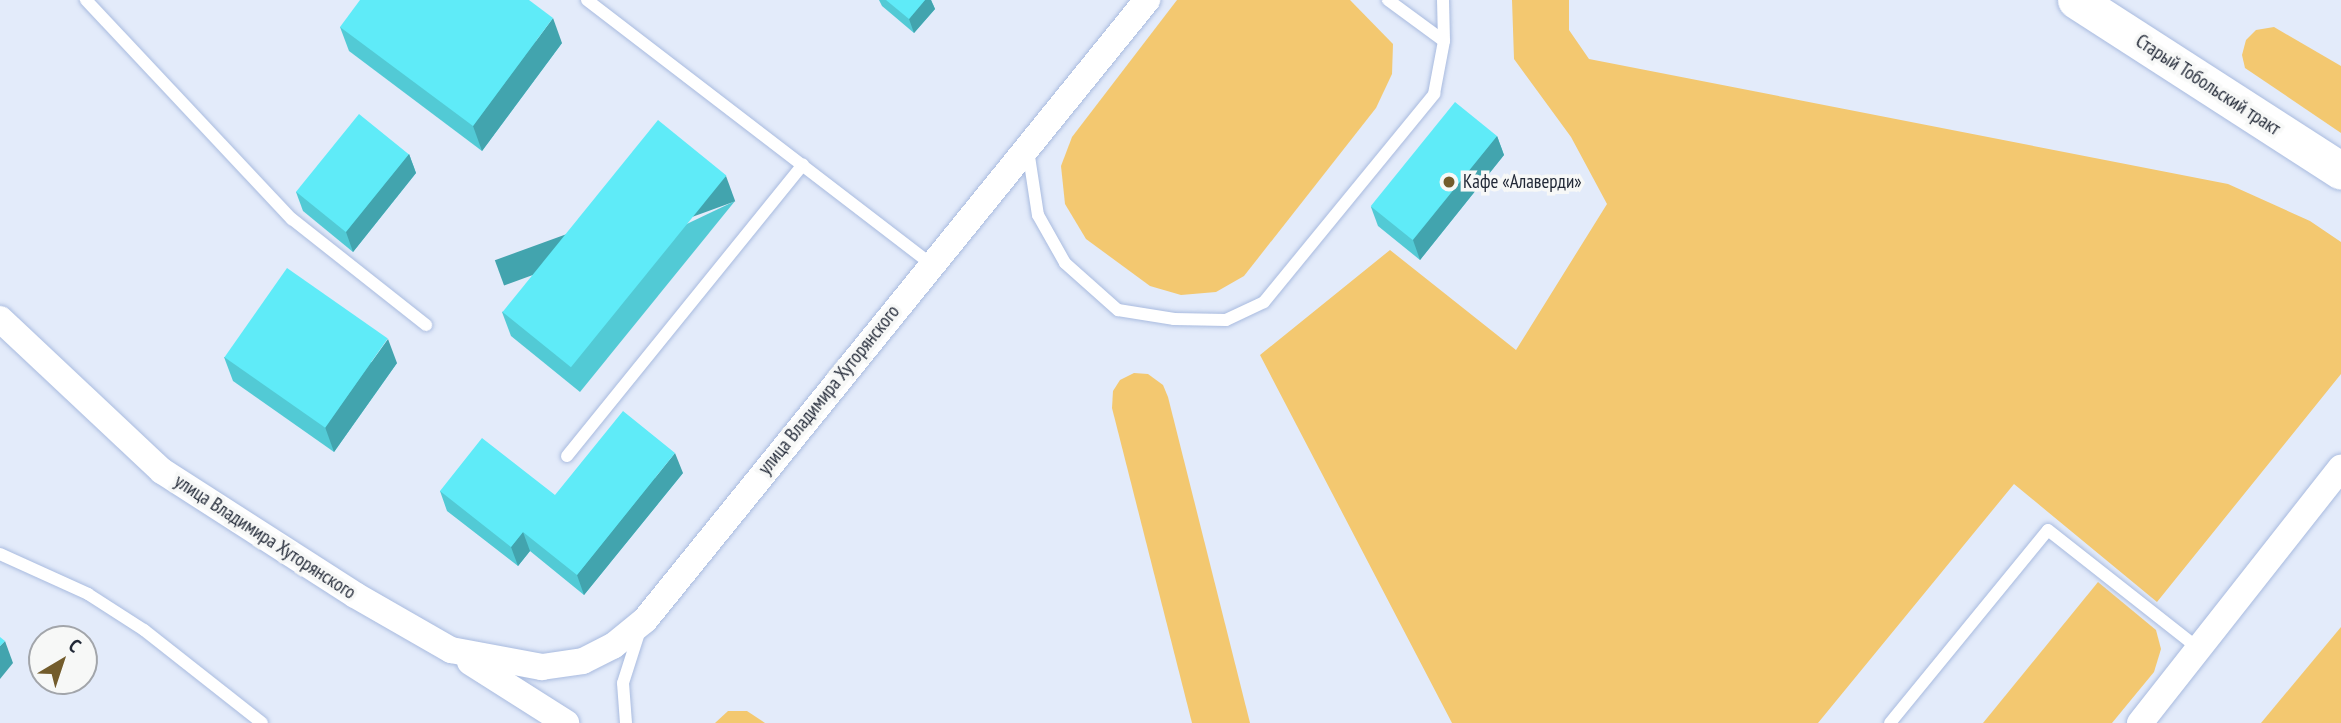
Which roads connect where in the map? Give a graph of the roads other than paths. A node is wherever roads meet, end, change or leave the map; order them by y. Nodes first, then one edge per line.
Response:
1 (86, 0) edge
2 (587, 0) edge
3 (1147, 0) edge
4 (1388, 0) edge
5 (1443, 0) edge
6 (2076, 0) edge
7 (1444, 41) junction
8 (1028, 146) junction
9 (803, 165) junction
10 (2341, 171) edge
11 (931, 264) junction
12 (0, 319) edge
13 (426, 324) dead end
14 (567, 456) dead end
15 (2341, 468) edge
16 (0, 554) edge
17 (645, 620) junction
18 (2199, 649) junction
19 (451, 650) junction
20 (262, 723) edge
21 (566, 723) edge
22 (626, 723) edge
23 (1890, 723) edge
24 (2140, 723) edge

1 - 13 lane
2 - 9 lane
3 - 8 street, улица Владимира Хуторянского
4 - 7 lane
5 - 7 lane
6 - 10 street, Старый Тобольский тракт
7 - 8 lane
8 - 11 street, улица Владимира Хуторянского
9 - 11 lane
9 - 14 lane
11 - 17 street, улица Владимира Хуторянского
12 - 19 street, улица Владимира Хуторянского
15 - 18 street
16 - 20 lane
17 - 19 street, улица Владимира Хуторянского
17 - 22 lane
18 - 23 lane
18 - 24 street
19 - 21 street, улица Владимира Хуторянского

